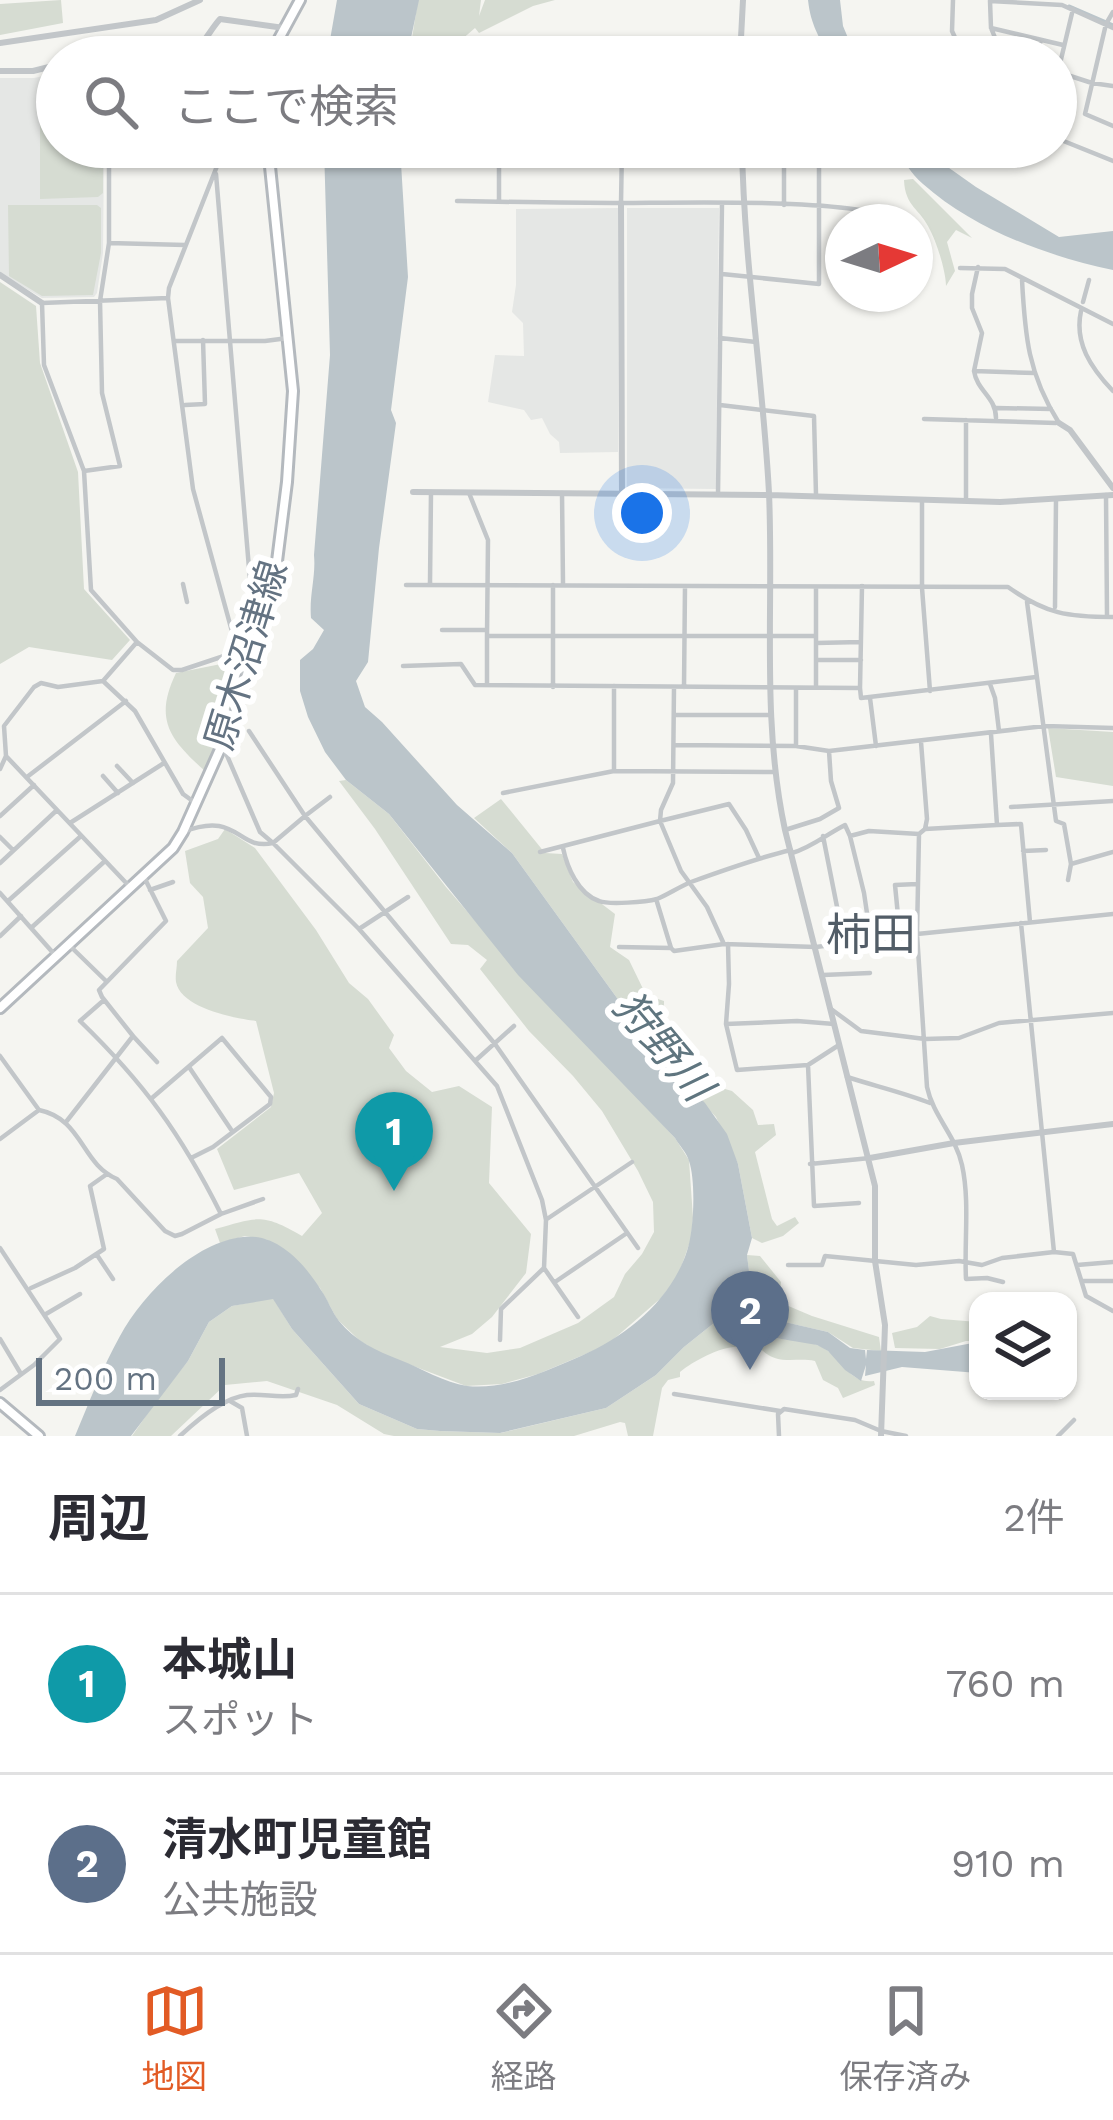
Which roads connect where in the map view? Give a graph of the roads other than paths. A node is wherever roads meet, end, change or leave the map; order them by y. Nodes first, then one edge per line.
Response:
1 (200, 0) edge
2 (300, 0) edge
3 (743, 0) edge
4 (953, 0) edge
5 (1013, 2) edge
6 (1073, 9) junction
7 (1113, 12) edge
8 (1109, 26) edge
9 (284, 28) junction
10 (991, 28) junction
11 (47, 36) edge
12 (210, 36) edge
13 (280, 36) edge
14 (741, 36) edge
15 (954, 36) edge
16 (994, 36) edge
17 (1027, 36) edge
18 (1066, 36) edge
19 (36, 38) edge
20 (0, 43) edge
21 (36, 70) edge
22 (0, 71) edge
23 (1077, 78) edge
24 (1091, 83) junction
25 (1113, 86) edge
26 (1113, 126) edge
27 (1077, 146) edge
28 (1113, 161) edge
29 (109, 168) edge
30 (271, 168) edge
31 (499, 168) edge
32 (622, 168) edge
33 (743, 168) edge
34 (784, 168) edge
35 (819, 168) edge
36 (216, 169) joint
37 (457, 201) dead end
38 (500, 202) junction
39 (621, 203) junction
40 (722, 203) junction
41 (746, 203) junction
42 (784, 205) junction
43 (819, 206) junction
44 (825, 207) edge
45 (109, 243) junction
46 (185, 245) junction
47 (978, 267) junction
48 (960, 268) dead end
49 (720, 274) junction
50 (0, 275) edge
51 (750, 276) junction
52 (1022, 277) junction
53 (1089, 280) dead end
54 (168, 298) junction
55 (100, 301) junction
56 (1083, 302) dead end
57 (43, 303) junction
58 (1081, 311) dead end
59 (1113, 324) edge
60 (288, 338) junction
61 (720, 338) junction
62 (203, 340) junction
63 (230, 340) junction
64 (175, 341) junction
65 (755, 342) junction
66 (974, 371) junction
67 (1035, 373) junction
68 (1113, 391) edge
69 (184, 405) junction
70 (720, 405) junction
71 (996, 408) junction
72 (1051, 409) junction
73 (761, 410) junction
74 (924, 419) dead end
75 (965, 420) junction
76 (996, 420) junction
77 (1059, 423) junction
78 (84, 471) junction
79 (412, 492) dead end
80 (431, 492) junction
81 (469, 493) junction
82 (562, 493) junction
83 (622, 493) junction
84 (1111, 493) edge
85 (718, 494) junction
86 (769, 495) junction
87 (816, 496) junction
88 (1056, 499) junction
89 (922, 500) junction
90 (966, 501) junction
91 (183, 584) dead end
92 (406, 585) dead end
93 (430, 585) junction
94 (553, 585) junction
95 (563, 585) junction
96 (487, 586) junction
97 (685, 586) junction
98 (862, 586) junction
99 (769, 587) junction
100 (816, 587) junction
101 (922, 588) junction
102 (1027, 601) junction
103 (187, 602) dead end
104 (1055, 609) junction
105 (1110, 617) edge
106 (442, 631) dead end
107 (487, 633) junction
108 (258, 634) junction
109 (554, 636) junction
110 (685, 637) junction
111 (770, 637) junction
112 (816, 640) junction
113 (137, 642) junction
114 (861, 642) junction
115 (236, 652) junction
116 (816, 660) junction
117 (861, 660) junction
118 (403, 667) dead end
119 (1036, 676) junction
120 (245, 680) junction
121 (103, 681) junction
122 (990, 684) junction
123 (487, 686) junction
124 (614, 686) junction
125 (553, 687) junction
126 (674, 687) junction
127 (684, 687) junction
128 (770, 687) junction
129 (796, 688) junction
130 (816, 688) junction
131 (860, 688) junction
132 (930, 691) junction
133 (869, 698) junction
134 (126, 701) junction
135 (674, 715) junction
136 (770, 715) junction
137 (1045, 726) junction
138 (1113, 728) edge
139 (249, 731) dead end
140 (995, 733) junction
141 (921, 742) junction
142 (222, 744) junction
143 (674, 745) junction
144 (772, 745) junction
145 (796, 746) junction
146 (876, 746) junction
147 (829, 751) junction
148 (6, 756) junction
149 (164, 763) junction
150 (117, 766) dead end
151 (0, 769) edge
152 (614, 771) junction
153 (673, 772) junction
154 (775, 772) junction
155 (103, 776) dead end
156 (27, 777) junction
157 (133, 783) junction
158 (34, 785) junction
159 (118, 793) junction
160 (503, 793) dead end
161 (329, 797) dead end
162 (1113, 801) edge
163 (195, 803) junction
164 (1054, 804) junction
165 (1011, 807) dead end
166 (57, 810) junction
167 (0, 816) edge
168 (305, 816) junction
169 (660, 820) junction
170 (70, 823) junction
171 (997, 825) junction
172 (785, 830) junction
173 (922, 831) junction
174 (184, 832) junction
175 (81, 836) junction
176 (823, 836) junction
177 (850, 836) junction
178 (0, 837) edge
179 (272, 843) junction
180 (563, 848) junction
181 (1046, 850) dead end
182 (13, 851) junction
183 (791, 851) junction
184 (1023, 851) junction
185 (540, 852) dead end
186 (1113, 852) edge
187 (759, 858) junction
188 (105, 861) junction
189 (0, 863) edge
190 (1071, 864) junction
191 (143, 876) junction
192 (1068, 880) dead end
193 (173, 882) dead end
194 (690, 883) junction
195 (917, 884) junction
196 (131, 888) junction
197 (150, 890) junction
198 (0, 893) edge
199 (408, 898) dead end
200 (657, 899) junction
201 (8, 901) junction
202 (385, 912) junction
203 (1113, 914) edge
204 (21, 916) junction
205 (1030, 922) junction
206 (1021, 923) junction
207 (32, 928) junction
208 (359, 929) junction
209 (917, 934) junction
210 (0, 936) edge
211 (900, 936) junction
212 (871, 940) junction
213 (844, 943) junction
214 (68, 944) junction
215 (726, 944) junction
216 (619, 947) dead end
217 (816, 947) junction
218 (671, 948) junction
219 (55, 955) junction
220 (870, 973) dead end
221 (823, 975) junction
222 (106, 981) junction
223 (104, 1000) junction
224 (0, 1008) edge
225 (831, 1009) junction
226 (1113, 1013) edge
227 (1030, 1020) junction
228 (726, 1024) junction
229 (833, 1024) junction
230 (514, 1026) dead end
231 (133, 1036) junction
232 (925, 1039) junction
233 (495, 1044) junction
234 (839, 1045) junction
235 (0, 1056) edge
236 (118, 1058) junction
237 (475, 1060) junction
238 (157, 1062) dead end
239 (808, 1065) junction
240 (188, 1067) junction
241 (847, 1077) junction
242 (152, 1097) junction
243 (930, 1103) junction
244 (39, 1110) junction
245 (66, 1122) junction
246 (1113, 1124) edge
247 (232, 1131) junction
248 (1041, 1132) junction
249 (0, 1139) edge
250 (954, 1143) junction
251 (193, 1157) junction
252 (870, 1158) junction
253 (632, 1162) dead end
254 (810, 1164) junction
255 (106, 1174) junction
256 (596, 1188) junction
257 (262, 1199) dead end
258 (859, 1203) dead end
259 (221, 1214) junction
260 (546, 1220) junction
261 (627, 1232) junction
262 (0, 1248) edge
263 (638, 1248) dead end
264 (1054, 1252) junction
265 (97, 1255) junction
266 (875, 1261) junction
267 (965, 1262) junction
268 (1113, 1262) edge
269 (788, 1265) dead end
270 (1078, 1265) junction
271 (544, 1268) junction
272 (112, 1279) dead end
273 (1082, 1281) junction
274 (1113, 1281) edge
275 (555, 1282) junction
276 (1004, 1282) dead end
277 (28, 1289) junction
278 (80, 1294) dead end
279 (1113, 1311) edge
280 (46, 1314) junction
281 (578, 1317) dead end
282 (0, 1339) edge
283 (500, 1340) dead end
284 (21, 1374) junction
285 (298, 1389) dead end
286 (0, 1390) edge
287 (674, 1394) dead end
288 (230, 1401) junction
289 (0, 1402) edge
290 (780, 1412) junction
291 (1073, 1420) dead end
292 (881, 1434) edge
293 (39, 1436) edge
294 (180, 1436) edge
295 (247, 1436) edge
296 (779, 1436) edge
297 (906, 1436) edge
298 (1058, 1436) edge

1 - 11 street
2 - 9 main road
3 - 14 street
4 - 15 street
5 - 6 street
5 - 10 street
6 - 8 street
6 - 18 street
7 - 8 street
8 - 24 street
9 - 12 street
9 - 13 main road
10 - 16 street
10 - 17 street
19 - 20 street
21 - 22 street
23 - 24 street
24 - 25 street
24 - 26 street
27 - 28 street
29 - 45 street
30 - 60 main road, 原木沼津線
31 - 38 street
32 - 39 street
33 - 41 street
34 - 42 street
35 - 43 street
36 - 46 street
36 - 63 street
37 - 38 street
38 - 39 street
39 - 40 street
39 - 83 street
40 - 41 street
40 - 49 street
41 - 42 street
41 - 51 street
42 - 43 street
43 - 44 street
43 - 51 street
45 - 46 street
45 - 55 street
46 - 54 street
47 - 48 street
47 - 52 street
47 - 66 street
49 - 51 street
49 - 61 street
50 - 57 street
51 - 65 street
52 - 59 street
52 - 67 street
53 - 56 street
54 - 55 street
54 - 64 street
55 - 57 street
55 - 78 street
57 - 78 street
58 - 68 street
60 - 63 street
60 - 108 main road, 原木沼津線
61 - 65 street
61 - 70 street
62 - 63 street
62 - 64 street
62 - 69 street
63 - 108 street
64 - 69 street
65 - 73 street
66 - 67 street
66 - 71 street
67 - 72 street
69 - 115 street
70 - 73 street
70 - 85 street
71 - 72 street
71 - 76 street
72 - 77 street
73 - 86 street
73 - 87 street
74 - 75 street
75 - 76 street
75 - 90 street
76 - 77 street
77 - 84 street
78 - 113 street
79 - 80 street
80 - 81 street
80 - 93 street
81 - 82 street
81 - 96 street
82 - 83 street
82 - 95 street
83 - 85 street
84 - 88 street
84 - 105 street
85 - 86 street
86 - 87 street
86 - 99 street
87 - 89 street
88 - 90 street
88 - 104 street
89 - 90 street
89 - 101 street
91 - 103 street
92 - 93 street
93 - 96 street
94 - 95 street
94 - 96 street
94 - 109 street
95 - 97 street
96 - 107 street
97 - 99 street
97 - 110 street
98 - 100 street
98 - 101 street
98 - 114 street
99 - 100 street
99 - 111 street
100 - 112 street
101 - 102 street
101 - 132 street
102 - 104 street
102 - 119 street
104 - 105 street
106 - 107 street
107 - 109 street
107 - 123 street
108 - 120 main road, 原木沼津線
109 - 110 street
109 - 125 street
110 - 111 street
110 - 127 street
111 - 112 street
111 - 128 street
112 - 114 street
112 - 116 street
113 - 115 street
113 - 121 street
114 - 117 street
115 - 120 street
116 - 117 street
116 - 130 street
117 - 131 street
118 - 123 street
119 - 122 street
119 - 137 street
120 - 142 main road, 原木沼津線
121 - 134 street
121 - 148 street
122 - 132 street
122 - 140 street
123 - 125 street
124 - 125 street
124 - 126 street
124 - 152 street
126 - 127 street
126 - 135 street
127 - 128 street
128 - 129 street
128 - 136 street
129 - 130 street
129 - 145 street
130 - 131 street
131 - 133 street
132 - 133 street
133 - 146 street
134 - 149 street
134 - 156 street
135 - 136 street
135 - 143 street
136 - 144 street
137 - 138 street
137 - 140 street
137 - 164 street
139 - 168 street
140 - 141 street
140 - 171 street
141 - 146 street
141 - 173 street
142 - 163 main road, 原木沼津線
142 - 179 street
143 - 144 street
143 - 153 street
144 - 145 street
144 - 154 street
145 - 147 street
146 - 147 street
147 - 172 street
148 - 151 street
148 - 156 street
149 - 157 street
149 - 163 street
150 - 157 street
152 - 153 street
152 - 160 street
153 - 154 street
153 - 169 street
154 - 172 street
155 - 159 street
156 - 158 street
157 - 159 street
158 - 166 street
158 - 167 street
159 - 170 street
161 - 168 street
162 - 164 street
163 - 174 main road, 原木沼津線
164 - 165 street
164 - 190 street
166 - 170 street
166 - 182 street
168 - 179 street
168 - 202 street
169 - 180 street
169 - 187 street
169 - 194 street
170 - 175 street
171 - 173 street
171 - 184 street
172 - 183 street
173 - 177 street
173 - 195 street
174 - 179 street
174 - 191 main road, 原木沼津線
175 - 188 street
175 - 201 street
176 - 177 street
176 - 183 street
176 - 213 street
177 - 212 street
178 - 182 street
179 - 208 street
180 - 185 street
180 - 200 street
181 - 184 street
182 - 189 street
183 - 187 street
183 - 217 street
184 - 205 street
186 - 190 street
187 - 194 street
188 - 196 street
188 - 207 street
190 - 192 street
191 - 196 main road, 原木沼津線
191 - 197 street
193 - 197 street
194 - 200 street
194 - 215 street
195 - 209 street
195 - 211 street
196 - 214 main road, 原木沼津線
197 - 222 street
198 - 201 street
199 - 202 street
200 - 218 street
201 - 204 street
202 - 208 street
202 - 233 street
203 - 205 street
204 - 207 street
204 - 210 street
205 - 206 street
206 - 209 street
206 - 227 street
207 - 219 street
208 - 237 street
209 - 211 street
209 - 232 street
211 - 212 street
212 - 213 street
213 - 217 street
214 - 219 main road, 原木沼津線
214 - 222 street
215 - 217 street
215 - 218 street
215 - 228 street
216 - 218 street
217 - 221 street
219 - 224 main road, 原木沼津線
220 - 221 street
221 - 225 street
222 - 223 street
223 - 231 street
223 - 236 street
225 - 229 street
225 - 232 street
226 - 227 street
227 - 232 street
227 - 248 street
228 - 229 street
228 - 239 street
229 - 234 street
230 - 233 street
231 - 236 street
231 - 238 street
232 - 243 street
233 - 237 street
233 - 256 street
234 - 239 street
234 - 241 street
235 - 244 street
236 - 242 street
236 - 245 street
237 - 260 street
239 - 254 street
240 - 242 street
240 - 247 street
240 - 247 street
241 - 243 street
241 - 252 street
242 - 251 street
243 - 250 street
244 - 245 street
244 - 249 street
245 - 255 street
246 - 248 street
247 - 251 street
248 - 250 street
248 - 264 street
250 - 252 street
250 - 267 street
251 - 259 street
252 - 254 street
252 - 266 street
253 - 256 street
254 - 258 street
255 - 259 street
255 - 265 street
256 - 260 street
256 - 261 street
257 - 259 street
260 - 271 street
261 - 263 street
261 - 275 street
262 - 277 street
264 - 267 street
264 - 270 street
265 - 272 street
265 - 277 street
266 - 267 street
266 - 269 street
266 - 292 street
267 - 276 street
268 - 270 street
270 - 273 street
271 - 275 street
271 - 283 street
273 - 274 street
273 - 279 street
275 - 281 street
277 - 280 street
278 - 280 street
280 - 284 street
282 - 284 street
284 - 286 street
285 - 288 street
287 - 290 street
288 - 294 street
288 - 295 street
289 - 293 main road
290 - 292 street
290 - 296 street
291 - 298 street
292 - 297 street

